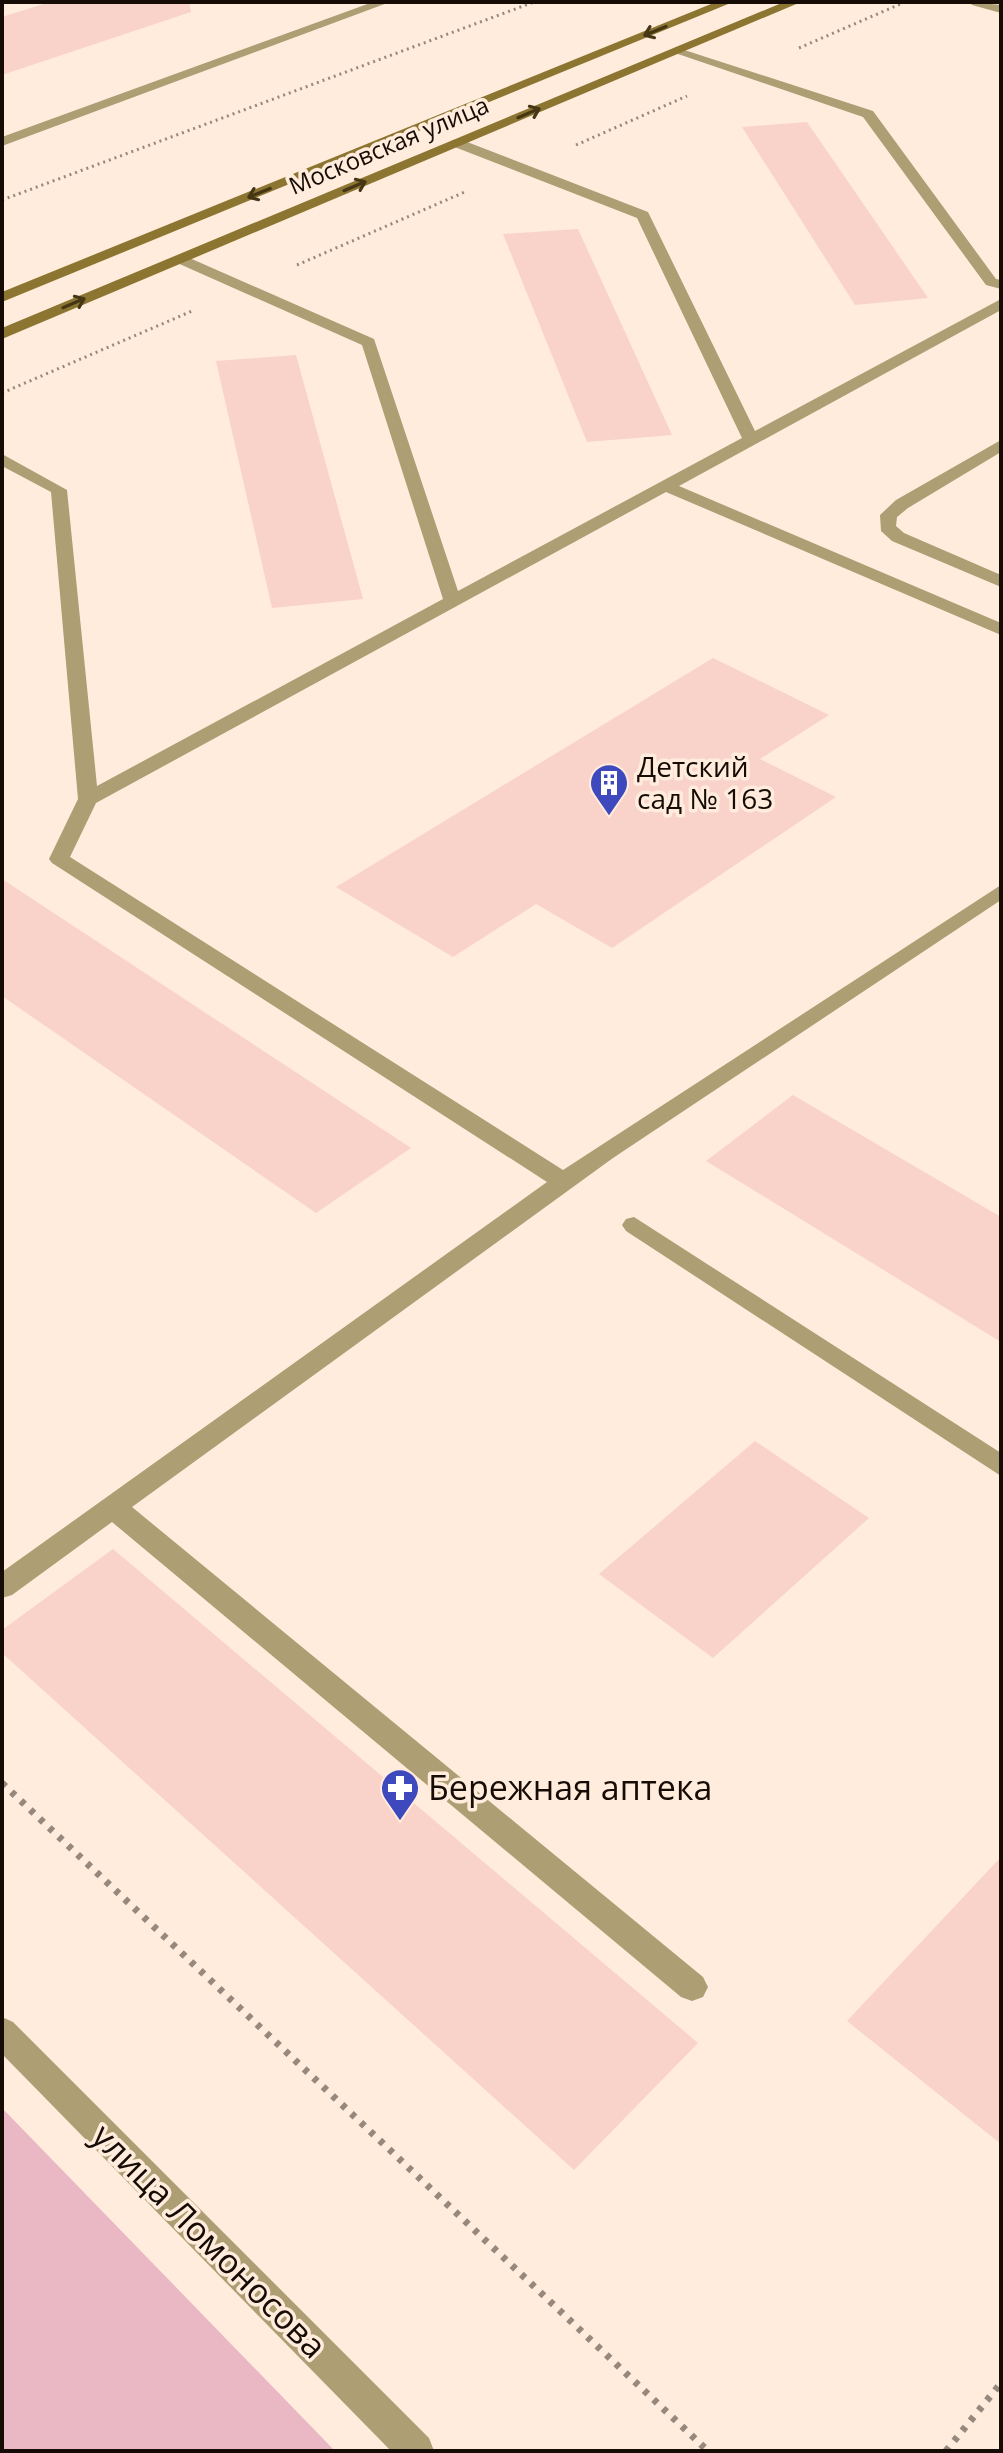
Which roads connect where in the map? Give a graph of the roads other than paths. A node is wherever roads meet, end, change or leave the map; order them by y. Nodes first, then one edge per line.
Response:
1 (341, 2) edge
2 (384, 2) edge
3 (727, 2) edge
4 (795, 2) edge
5 (976, 2) edge
6 (1001, 9) edge
7 (364, 10) junction
8 (680, 50) junction
9 (2, 142) edge
10 (457, 143) junction
11 (180, 259) junction
12 (1001, 285) edge
13 (2, 297) edge
14 (1001, 304) edge
15 (2, 334) edge
16 (750, 437) junction
17 (1001, 445) edge
18 (2, 459) edge
19 (663, 485) junction
20 (1001, 582) edge
21 (452, 600) junction
22 (1001, 630) edge
23 (88, 799) junction
24 (1001, 891) edge
25 (564, 1182) junction
26 (634, 1225) dead end
27 (1001, 1466) edge
28 (113, 1507) junction
29 (2, 1587) edge
30 (692, 1987) dead end
31 (2, 2032) edge
32 (416, 2451) edge

1 - 7 street
2 - 7 street
3 -> 13 main road, Московская улица
4 - 8 main road, Московская улица
5 - 6 street
7 - 9 street
10 -> 8 main road, Московская улица
8 - 12 street
11 -> 10 main road, Московская улица
10 - 16 street
15 -> 11 main road, Московская улица
11 - 21 street
14 - 16 street
16 - 19 street
17 - 20 street
18 - 23 street
19 - 21 street
19 - 22 street
21 - 23 street
23 - 25 street
24 - 25 street
25 - 28 street
26 - 27 street
28 - 29 street
28 - 30 street
31 - 32 street, улица Ломоносова

